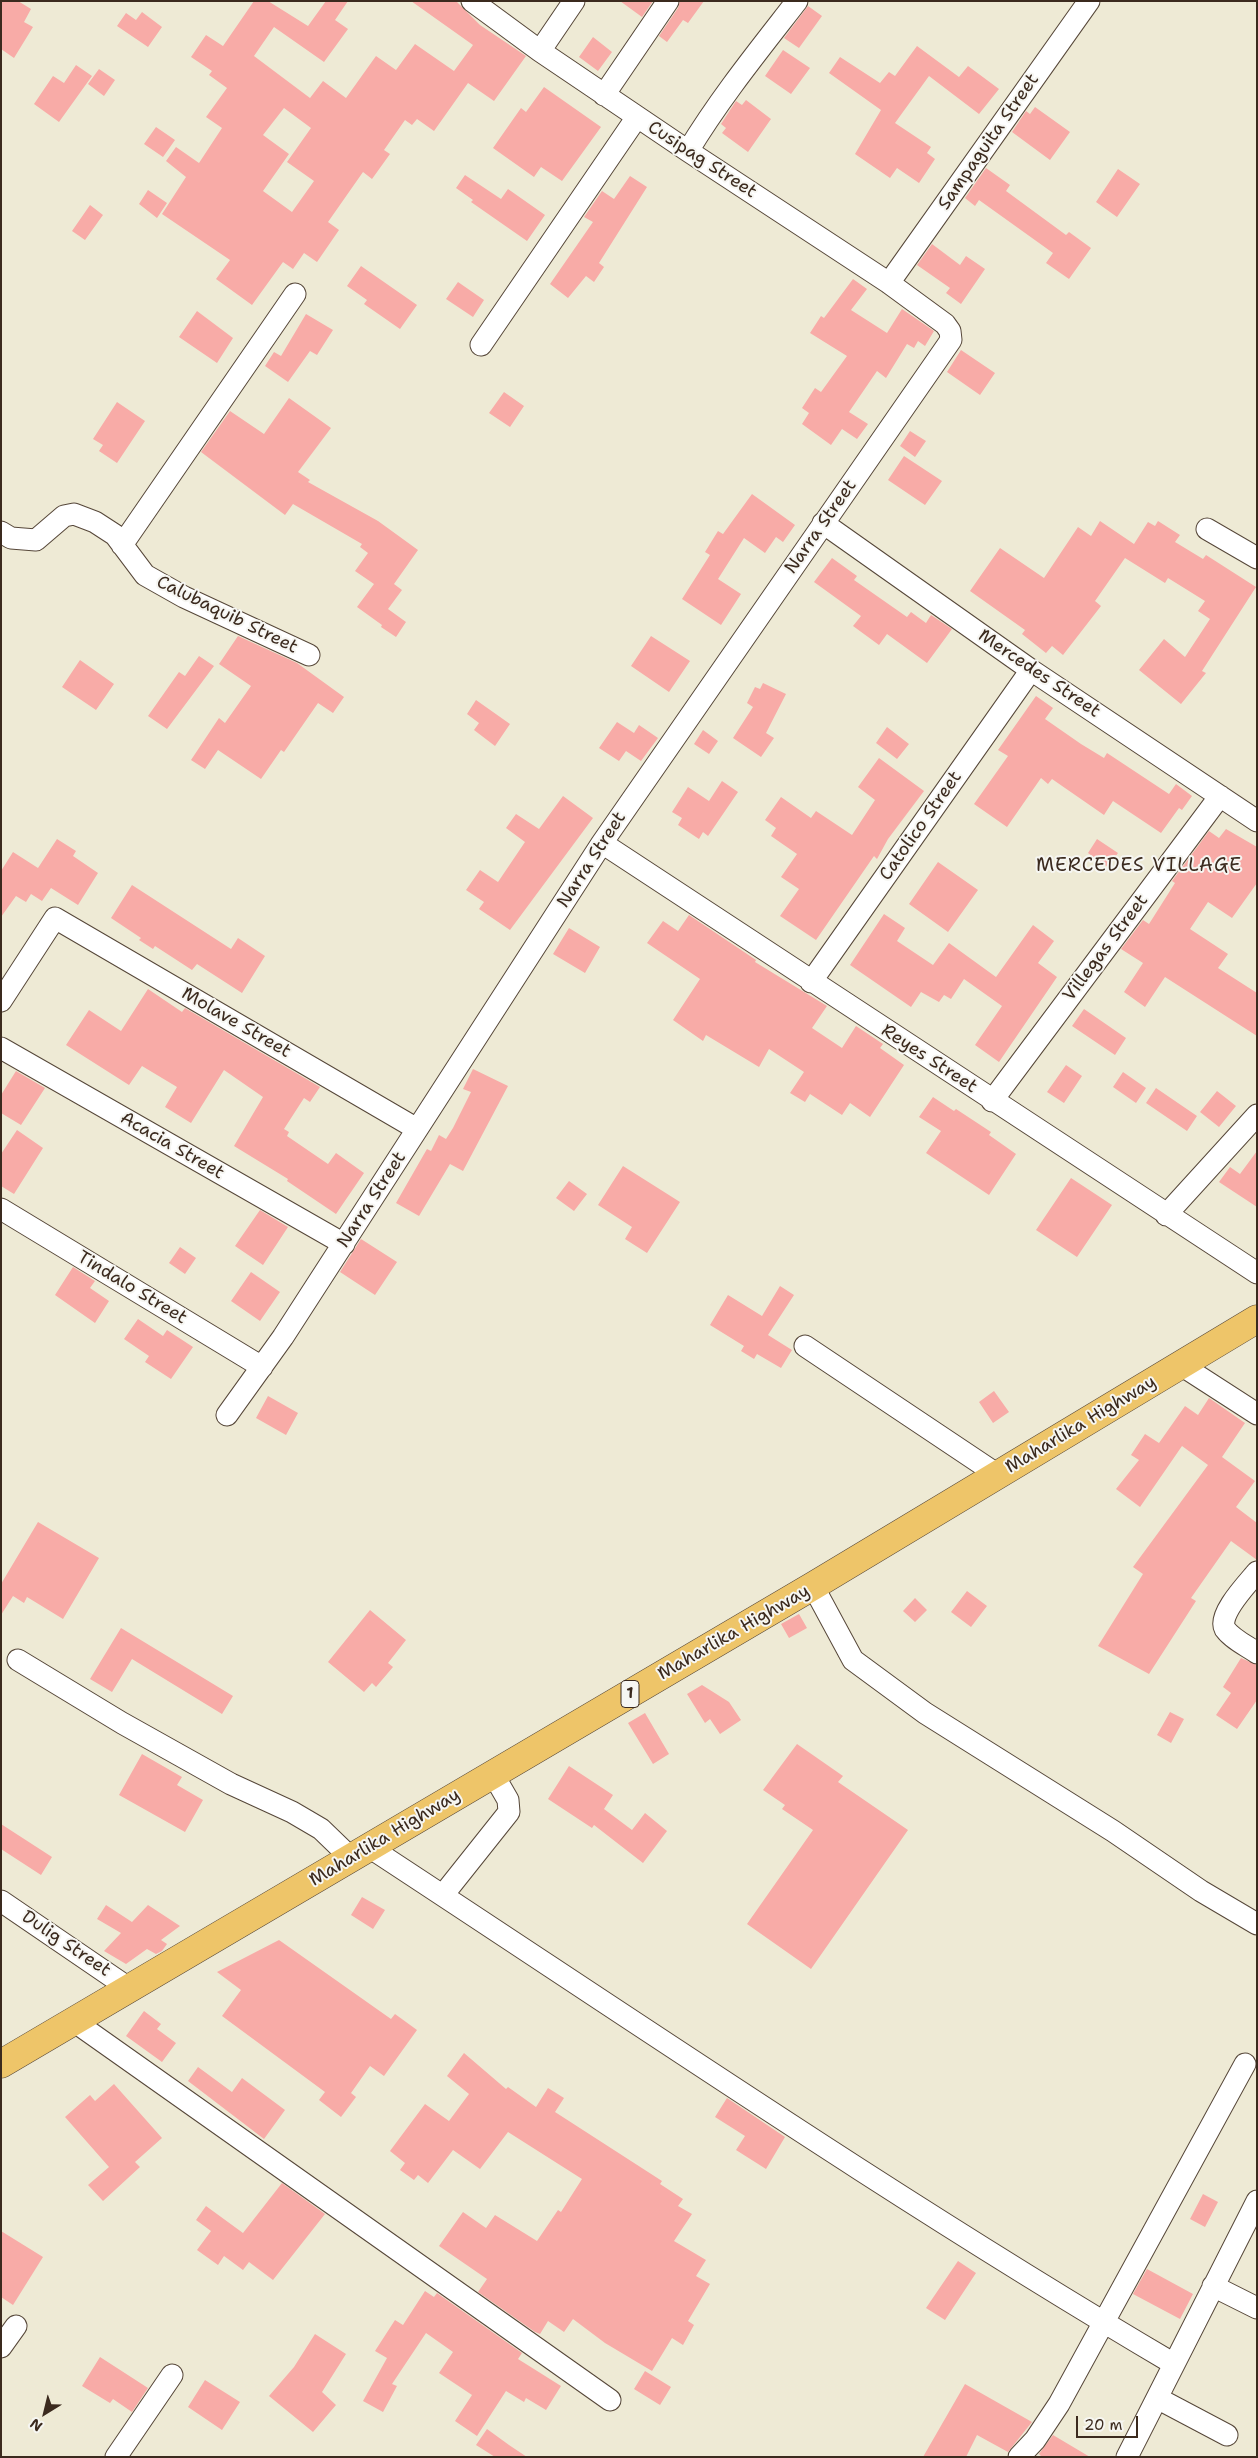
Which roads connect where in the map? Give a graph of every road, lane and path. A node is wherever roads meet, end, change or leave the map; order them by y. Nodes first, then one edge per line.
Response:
1 (472, 1) edge
2 (574, 1) edge
3 (668, 1) edge
4 (797, 1) edge
5 (1089, 1) edge
6 (540, 51) junction
7 (604, 95) junction
8 (637, 117) junction
9 (688, 151) junction
10 (890, 283) junction
11 (296, 294) dead end
12 (934, 315) joint
13 (481, 345) dead end
14 (823, 523) junction
15 (1207, 529) dead end
16 (1, 532) edge
17 (122, 545) junction
18 (1257, 558) edge
19 (309, 655) dead end
20 (1031, 670) junction
21 (1220, 796) junction
22 (1257, 821) edge
23 (602, 843) junction
24 (811, 982) junction
25 (1, 1001) edge
26 (1, 1048) edge
27 (992, 1101) junction
28 (1257, 1115) edge
29 (417, 1129) junction
30 (1, 1208) edge
31 (1166, 1215) junction
32 (344, 1244) junction
33 (1257, 1273) edge
34 (1257, 1319) edge
35 (805, 1346) dead end
36 (1181, 1365) junction
37 (262, 1367) junction
38 (1257, 1414) edge
39 (227, 1415) dead end
40 (998, 1475) junction
41 (1257, 1572) edge
42 (813, 1586) junction
43 (1257, 1653) edge
44 (18, 1660) dead end
45 (493, 1774) junction
46 (360, 1852) junction
47 (443, 1895) junction
48 (1, 1901) edge
49 (1257, 1924) edge
50 (130, 1989) junction
51 (75, 2022) junction
52 (1, 2064) edge
53 (1245, 2064) dead end
54 (1257, 2201) edge
55 (1214, 2286) junction
56 (1257, 2308) edge
57 (1102, 2321) junction
58 (16, 2326) dead end
59 (1, 2347) edge
60 (1174, 2364) junction
61 (172, 2375) dead end
62 (1157, 2398) junction
63 (610, 2400) dead end
64 (1227, 2435) dead end
65 (116, 2457) edge
66 (1019, 2457) edge
67 (1127, 2457) edge

1 - 6 street, Cusipag Street
2 - 6 street
3 - 7 street
4 - 9 street
5 - 10 street, Sampaguita Street
6 - 7 street, Cusipag Street
7 - 8 street, Cusipag Street
8 - 9 street, Cusipag Street
8 - 13 street
9 - 10 street, Cusipag Street
10 - 12 street, Cusipag Street
11 - 17 street
12 - 14 street, Narra Street
14 - 20 street, Mercedes Street
14 - 23 street, Narra Street
15 - 18 street
16 - 17 street, Calubaquib Street
17 - 19 street, Calubaquib Street
20 - 21 street, Mercedes Street
20 - 24 street, Catolico Street
21 - 22 street, Mercedes Street
21 - 27 street, Villegas Street
23 - 24 street, Reyes Street
23 - 29 street, Narra Street
24 - 27 street, Reyes Street
25 - 29 street, Molave Street
26 - 32 street, Acacia Street
27 - 31 street, Reyes Street
28 - 31 street
29 - 32 street, Narra Street
30 - 37 street, Tindalo Street
31 - 33 street, Reyes Street
32 - 37 street, Narra Street
34 - 36 highway, Maharlika Highway / 1
35 - 40 street
36 - 38 street
36 - 40 highway, Maharlika Highway / 1
37 - 39 street, Narra Street
40 - 42 highway, Maharlika Highway / 1
41 - 43 street
42 - 45 highway, Maharlika Highway / 1
42 - 49 street
44 - 46 street
45 - 46 highway, Maharlika Highway / 1
45 - 47 street
46 - 47 street
46 - 50 highway, Maharlika Highway / 1
47 - 57 street
48 - 50 street, Dulig Street
50 - 51 highway, Maharlika Highway / 1
51 - 52 highway, Maharlika Highway / 1
51 - 63 street
53 - 57 street
54 - 55 street
55 - 56 street
55 - 60 street
57 - 60 street
57 - 66 street
58 - 59 street
60 - 62 street
61 - 65 street
62 - 64 street
62 - 67 street

